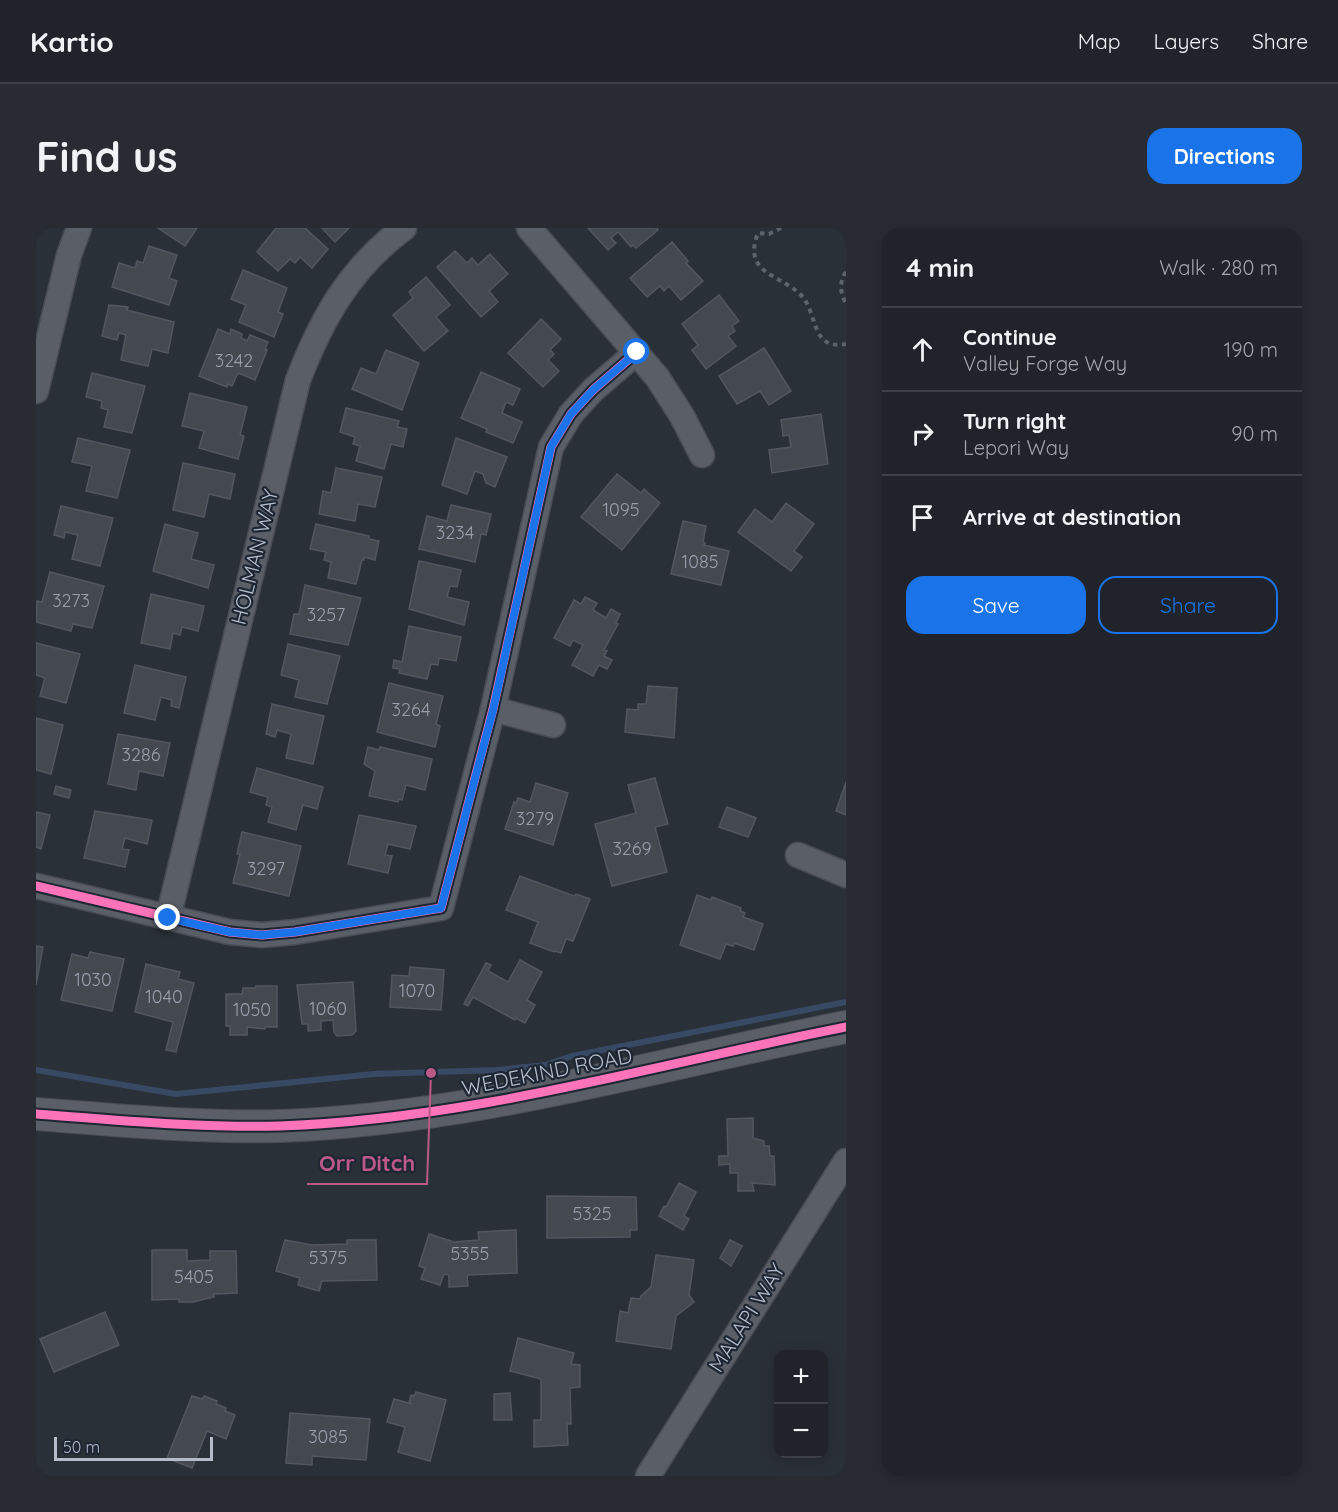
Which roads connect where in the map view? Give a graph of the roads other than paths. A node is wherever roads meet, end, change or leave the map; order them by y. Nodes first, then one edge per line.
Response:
1 (79, 228) edge
2 (404, 228) edge
3 (529, 228) edge
4 (637, 352) junction
5 (36, 391) edge
6 (702, 455) dead end
7 (493, 710) junction
8 (553, 725) dead end
9 (798, 855) dead end
10 (846, 875) edge
11 (36, 886) edge
12 (168, 918) junction
13 (846, 1027) edge
14 (36, 1114) edge
15 (846, 1161) edge
16 (648, 1476) edge

1 - 5 street
2 - 12 street, HOLMAN WAY
3 - 4 street
4 - 6 street
4 - 7 street
7 - 8 street
7 - 12 street
9 - 10 street
11 - 12 street
13 - 14 street, WEDEKIND ROAD
15 - 16 street, MALAPI WAY

